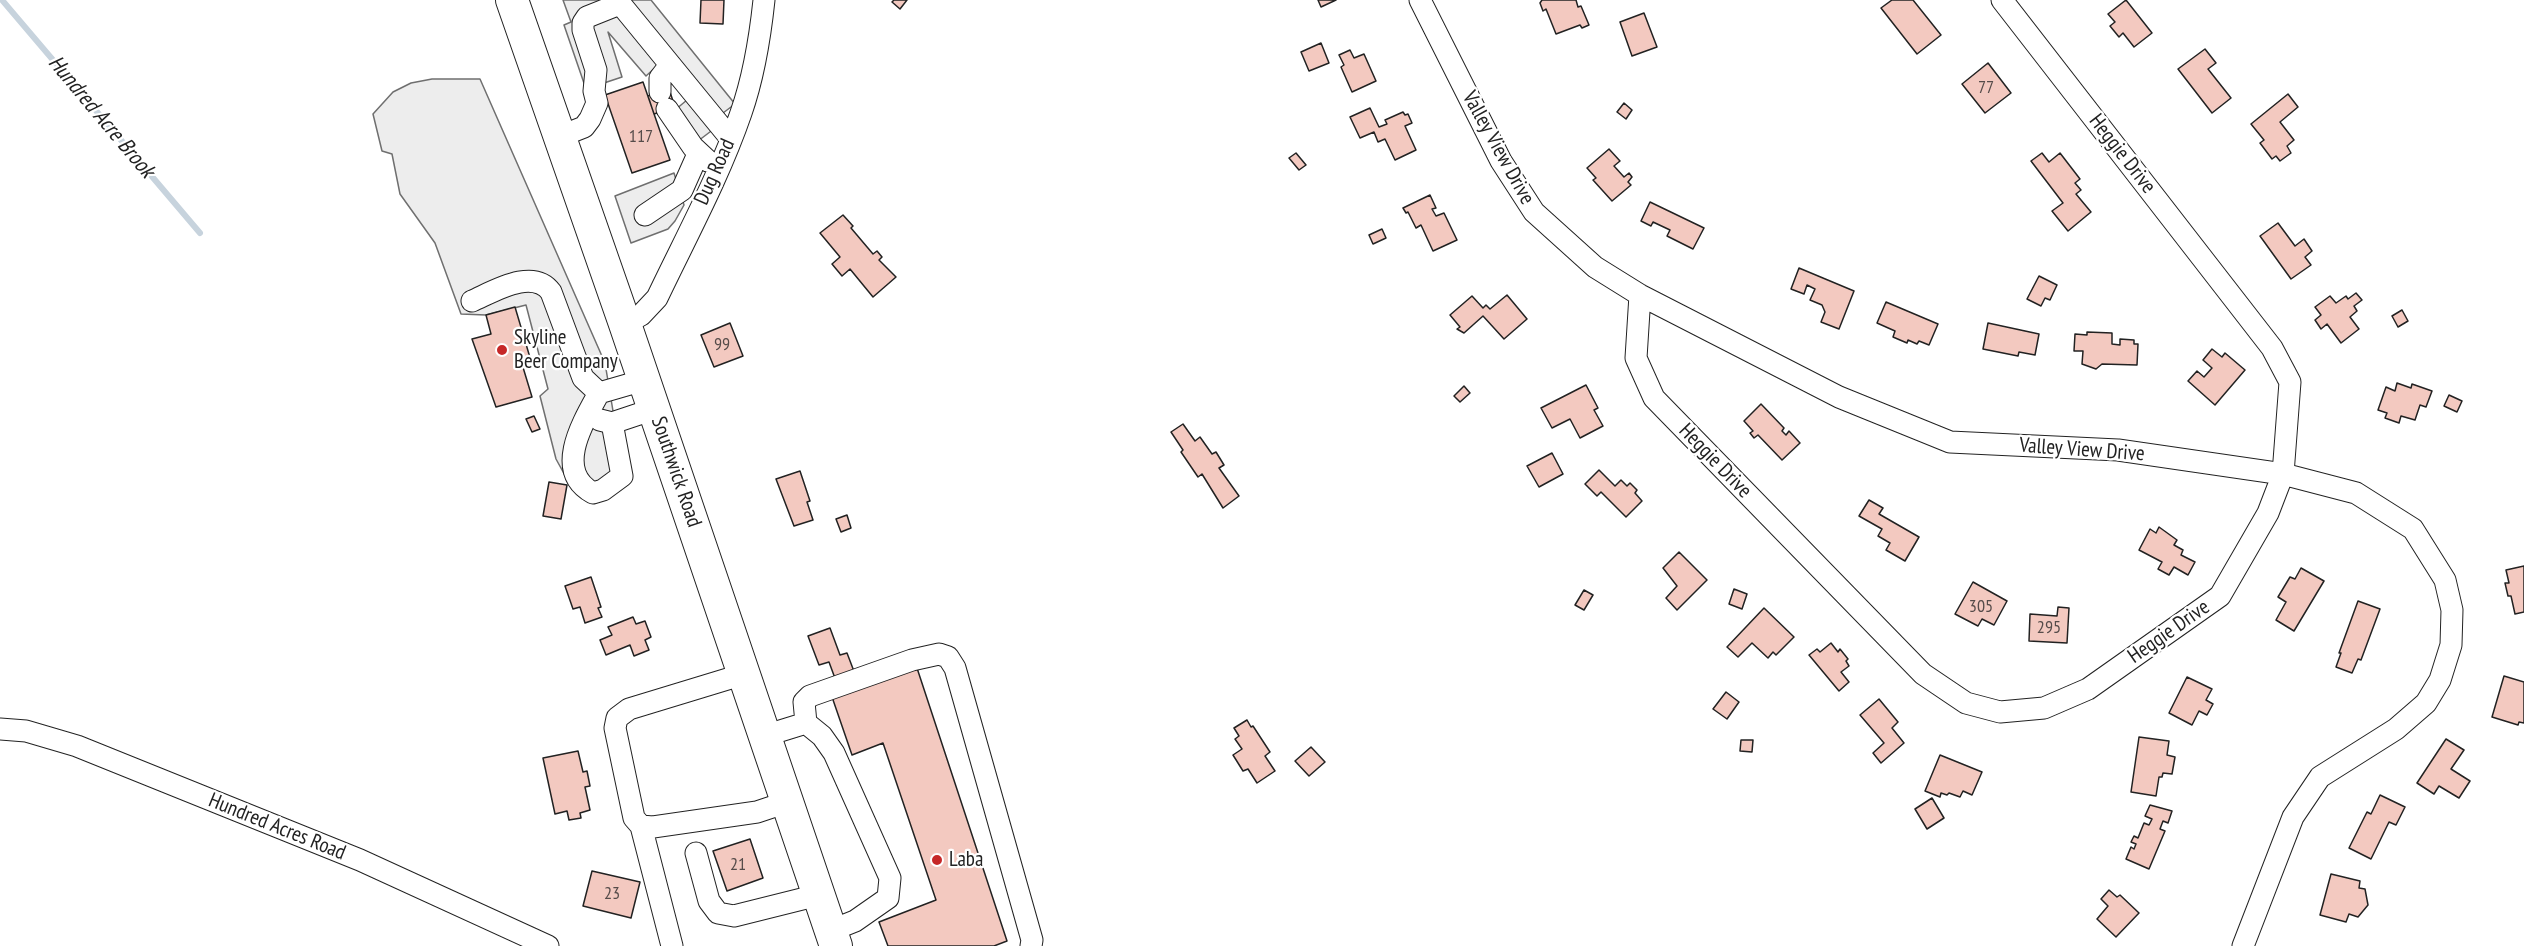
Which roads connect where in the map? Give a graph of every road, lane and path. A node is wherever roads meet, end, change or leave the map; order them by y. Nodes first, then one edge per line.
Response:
1 (512, 0) edge
2 (764, 0) edge
3 (1420, 0) edge
4 (2002, 0) edge
5 (670, 65) junction
6 (561, 136) junction
7 (731, 139) junction
8 (698, 154) junction
9 (718, 168) junction
10 (645, 215) dead end
11 (1640, 295) junction
12 (472, 301) dead end
13 (625, 324) junction
14 (644, 380) junction
15 (599, 393) junction
16 (654, 409) junction
17 (586, 417) junction
18 (612, 423) junction
19 (2283, 474) junction
20 (744, 674) junction
21 (806, 723) junction
22 (0, 729) edge
23 (764, 736) junction
24 (787, 802) junction
25 (641, 826) junction
26 (696, 853) dead end
27 (818, 895) junction
28 (833, 939) edge
29 (548, 946) edge
30 (672, 946) edge
31 (1031, 946) edge
32 (2243, 946) edge

1 - 6 highway, Southwick Road
2 - 7 street, Dug Road
3 - 11 street, Valley View Drive
4 - 19 street, Heggie Drive
5 - 6 street
5 - 7 street
5 - 8 street
6 - 13 highway, Southwick Road
7 - 9 street, Dug Road
8 - 9 street
8 - 10 street
9 - 13 street, Dug Road
11 - 19 street, Valley View Drive
11 - 19 street, Heggie Drive
12 - 15 street
13 - 14 highway, Southwick Road
14 - 15 street
14 - 16 highway, Southwick Road
15 - 17 street
16 - 18 street
16 - 20 highway, Southwick Road
17 - 18 street
17 - 18 street
19 - 32 street, Valley View Drive
20 - 23 highway, Southwick Road
20 - 25 street
21 - 23 street
21 - 28 street
21 - 31 street
22 - 29 street, Hundred Acres Road
23 - 24 highway, Southwick Road
24 - 25 street
24 - 27 highway, Southwick Road
25 - 30 street
26 - 27 street
27 - 28 highway, Southwick Road

